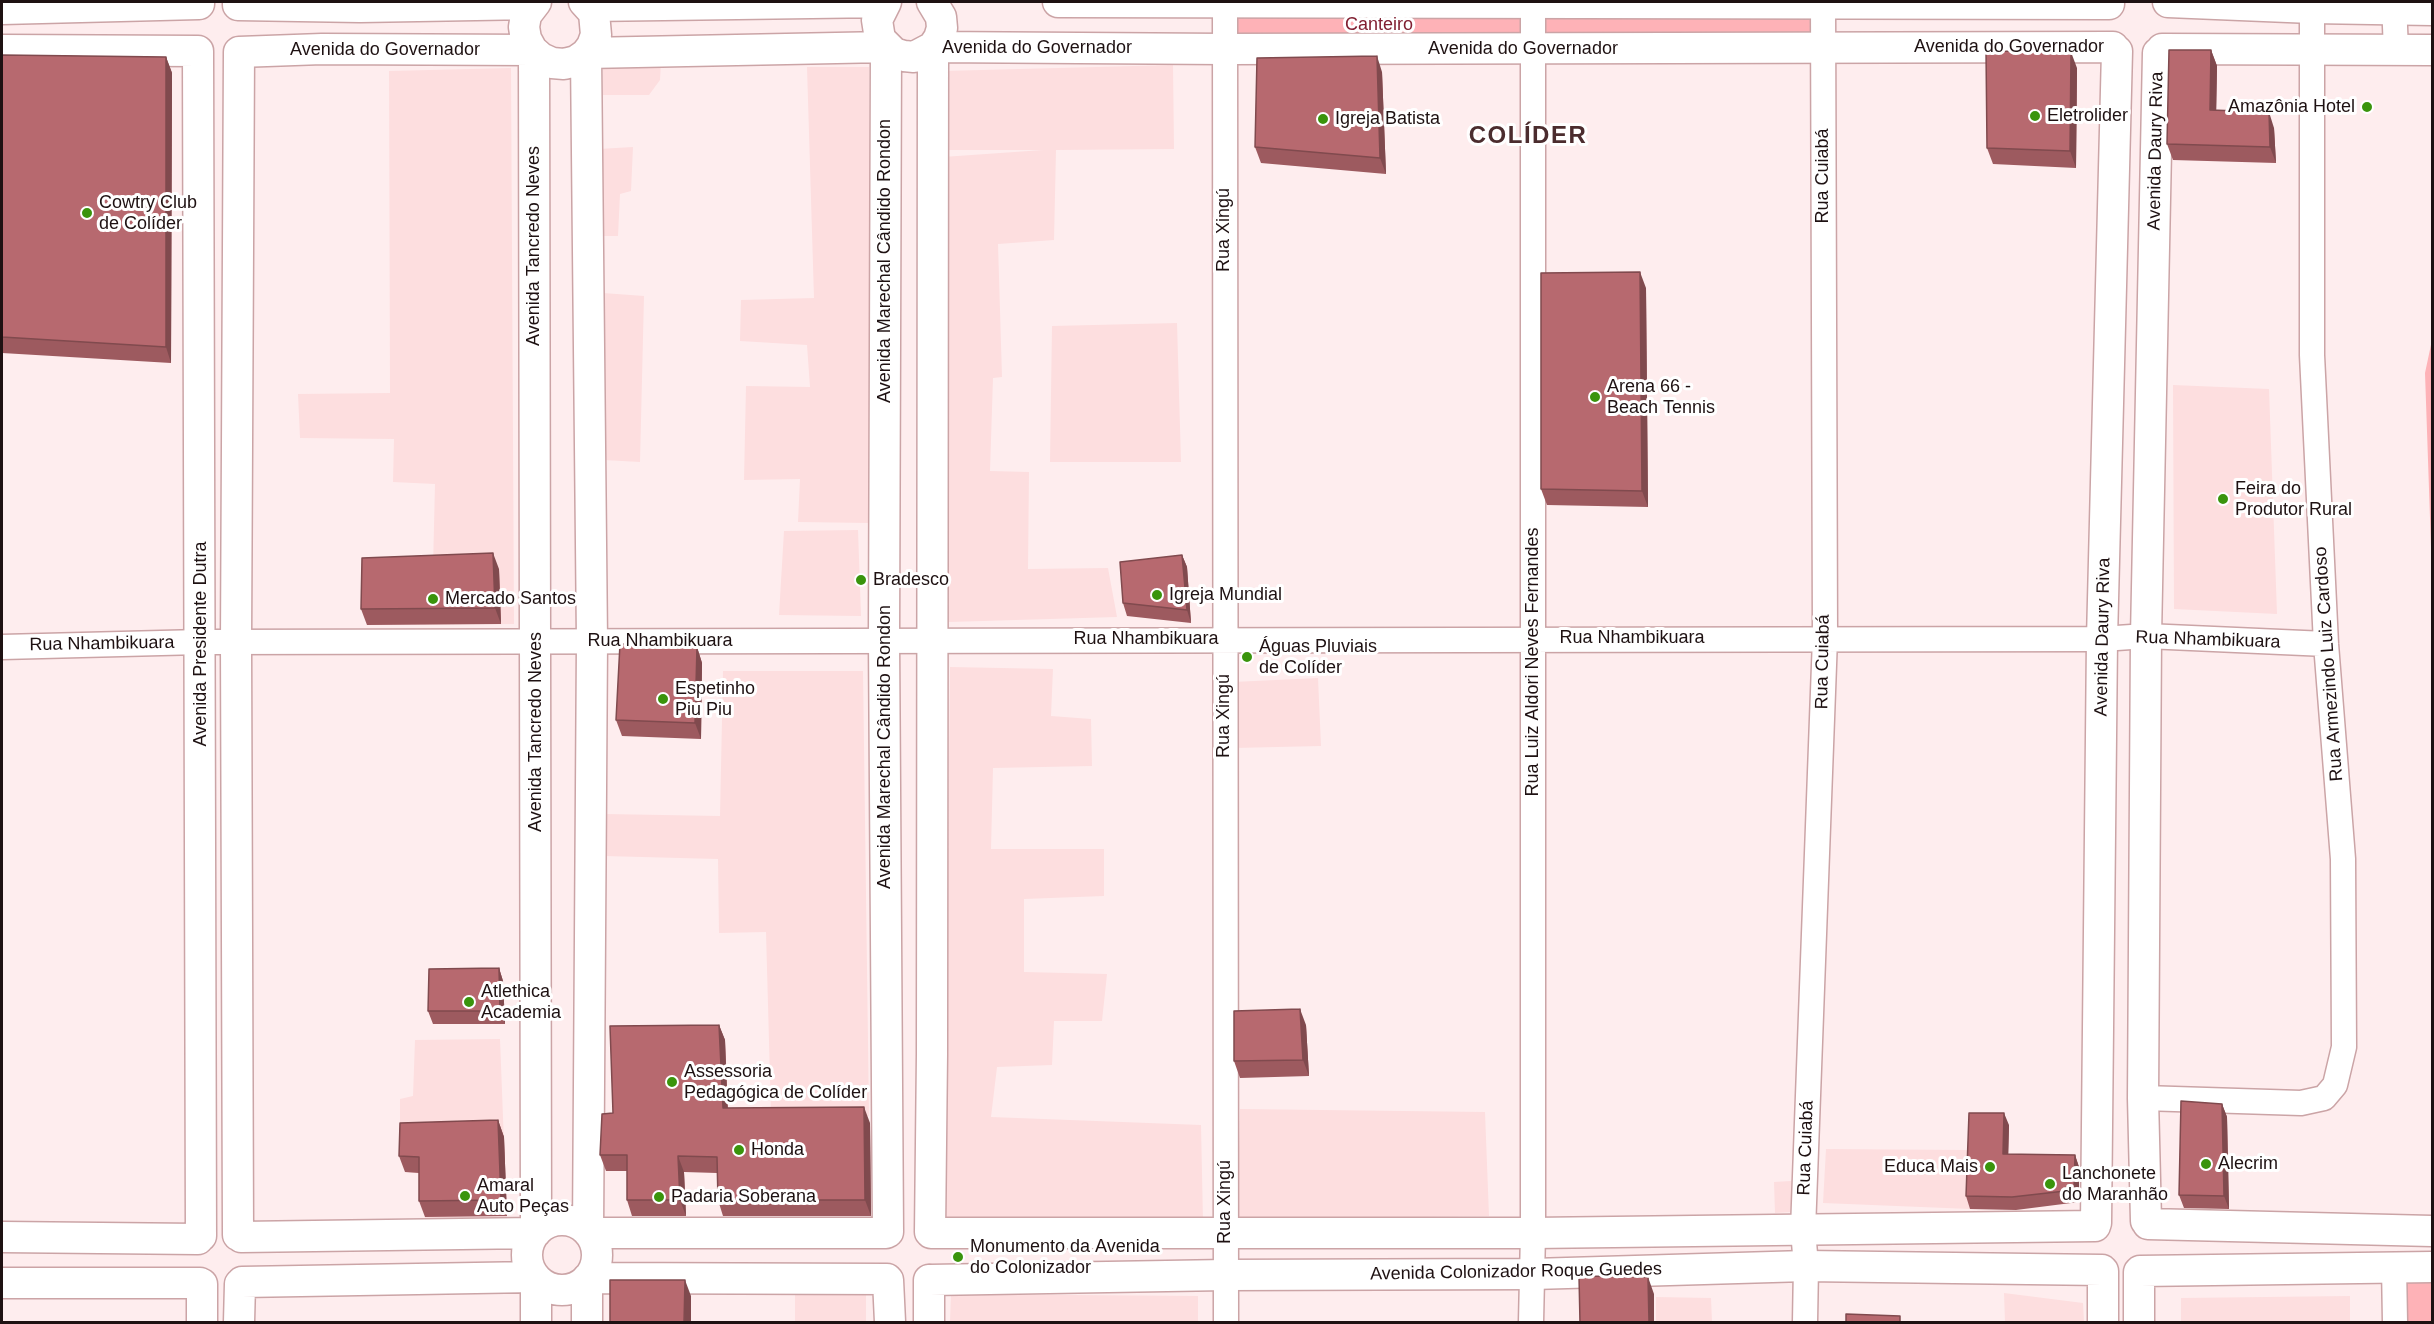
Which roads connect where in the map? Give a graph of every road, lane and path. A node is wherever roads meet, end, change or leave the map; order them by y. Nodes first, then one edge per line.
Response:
1 (201, 2) edge
2 (534, 2) edge
3 (885, 2) edge
4 (932, 2) edge
5 (1058, 2) edge
6 (1225, 2) edge
7 (1533, 2) edge
8 (2165, 2) edge
9 (237, 3) edge
10 (587, 3) edge
11 (1823, 3) edge
12 (2110, 3) edge
13 (2394, 6) edge
14 (2312, 8) junction
15 (2, 9) edge
16 (2433, 10) edge
17 (886, 47) junction
18 (933, 47) junction
19 (1823, 47) junction
20 (1225, 49) junction
21 (1533, 49) junction
22 (2115, 49) junction
23 (2, 50) edge
24 (2433, 50) edge
25 (198, 51) junction
26 (533, 51) junction
27 (2160, 51) junction
28 (2313, 51) junction
29 (2396, 51) junction
30 (239, 52) junction
31 (586, 53) junction
32 (2146, 636) junction
33 (1533, 638) junction
34 (1825, 638) junction
35 (1224, 639) junction
36 (2102, 639) junction
37 (884, 640) junction
38 (931, 640) junction
39 (592, 641) junction
40 (201, 642) junction
41 (236, 642) junction
42 (536, 642) junction
43 (2326, 644) junction
44 (2, 646) edge
45 (2143, 1098) junction
46 (2147, 1222) junction
47 (2096, 1224) junction
48 (1803, 1230) junction
49 (2433, 1231) edge
50 (589, 1232) junction
51 (931, 1232) junction
52 (535, 1233) junction
53 (887, 1233) junction
54 (1226, 1233) junction
55 (1533, 1233) junction
56 (240, 1236) junction
57 (2, 1237) edge
58 (200, 1238) junction
59 (1806, 1266) junction
60 (2394, 1266) junction
61 (2433, 1267) edge
62 (2102, 1270) junction
63 (2140, 1272) junction
64 (1533, 1274) junction
65 (1226, 1275) junction
66 (535, 1278) junction
67 (588, 1279) junction
68 (888, 1279) junction
69 (929, 1280) junction
70 (2, 1283) edge
71 (201, 1283) junction
72 (241, 1283) junction
73 (202, 1323) edge
74 (240, 1323) edge
75 (536, 1323) edge
76 (587, 1323) edge
77 (890, 1323) edge
78 (929, 1323) edge
79 (1226, 1323) edge
80 (1531, 1323) edge
81 (1805, 1323) edge
82 (2103, 1323) edge
83 (2139, 1323) edge
84 (2395, 1323) edge

1 - 15 street
1 - 25 street, Avenida Presidente Dutra
2 - 9 street
2 - 26 street, Avenida Tancredo Neves
3 - 10 street
3 - 17 street, Avenida Marechal Cândido Rondon
4 - 18 street
5 - 6 street
6 - 7 street
6 - 20 street, Rua Xingú
7 - 11 street
7 - 21 street, Rua Luiz Aldori Neves Fernandes
8 - 14 street
8 - 27 street, Avenida Daury Riva
9 - 30 street, Avenida Presidente Dutra
10 - 31 street
11 - 12 street
11 - 19 street, Rua Cuiabá
12 - 22 street, Avenida Daury Riva
13 - 14 street
13 - 16 street
13 - 29 street
14 - 28 street, Rua Armezindo Luiz Cardoso
17 - 18 street, Avenida do Governador
17 - 31 street
17 - 37 street, Avenida Marechal Cândido Rondon
18 - 20 street, Avenida do Governador
18 - 38 street
19 - 21 street, Avenida do Governador
19 - 22 street, Avenida do Governador
19 - 34 street, Rua Cuiabá
20 - 21 street, Avenida do Governador
20 - 35 street, Rua Xingú
21 - 33 street, Rua Luiz Aldori Neves Fernandes
22 - 27 street, Avenida do Governador
22 - 36 street, Avenida Daury Riva
23 - 25 street
24 - 29 street
25 - 30 street, Avenida do Governador
25 - 40 street, Avenida Presidente Dutra
26 - 30 street, Avenida do Governador
26 - 31 street
26 - 42 street, Avenida Tancredo Neves
27 - 28 street
27 - 32 street, Avenida Daury Riva
28 - 29 street
28 - 43 street, Rua Armezindo Luiz Cardoso
30 - 41 street, Avenida Presidente Dutra
31 - 39 street
32 - 36 street, Rua Nhambikuara
32 - 43 street, Rua Nhambikuara
32 - 45 street, Avenida Daury Riva
33 - 34 street, Rua Nhambikuara
33 - 35 street, Rua Nhambikuara
33 - 55 street, Rua Luiz Aldori Neves Fernandes
34 - 36 street, Rua Nhambikuara
34 - 48 street, Rua Cuiabá
35 - 38 street, Rua Nhambikuara
35 - 54 street, Rua Xingú
36 - 47 street, Avenida Daury Riva
37 - 38 street, Rua Nhambikuara
37 - 39 street, Rua Nhambikuara
37 - 53 street, Avenida Marechal Cândido Rondon
38 - 51 street
39 - 42 street, Rua Nhambikuara
39 - 50 street
40 - 41 street, Rua Nhambikuara
40 - 44 street, Rua Nhambikuara
40 - 58 street, Avenida Presidente Dutra
41 - 42 street, Rua Nhambikuara
41 - 56 street, Avenida Presidente Dutra
42 - 52 street, Avenida Tancredo Neves
43 - 45 street, Rua Armezindo Luiz Cardoso
45 - 46 street, Avenida Daury Riva
46 - 47 street
46 - 49 street
46 - 63 street
47 - 48 street, Avenida Colonizador Roque Guedes
47 - 62 street
48 - 55 street, Avenida Colonizador Roque Guedes
48 - 59 street, Rua Cuiabá
50 - 52 street
50 - 53 street
50 - 67 street
51 - 53 street
51 - 54 street, Avenida Colonizador Roque Guedes
51 - 69 street
52 - 56 street
52 - 66 street
53 - 68 street
54 - 55 street, Avenida Colonizador Roque Guedes
54 - 65 street, Rua Xingú
55 - 64 street, Rua Luiz Aldori Neves Fernandes
56 - 58 street
56 - 72 street
57 - 58 street
58 - 71 street
59 - 62 street, Avenida Colonizador Roque Guedes
59 - 64 street, Avenida Colonizador Roque Guedes
59 - 81 street, Rua Cuiabá
60 - 61 street
60 - 63 street
60 - 84 street
62 - 63 street
62 - 82 street
63 - 83 street
64 - 65 street, Avenida Colonizador Roque Guedes
64 - 80 street, Rua Luiz Aldori Neves Fernandes
65 - 69 street, Avenida Colonizador Roque Guedes
65 - 79 street, Rua Xingú
66 - 67 street
66 - 72 street
66 - 75 street
67 - 68 street
67 - 76 street
68 - 69 street
68 - 77 street
69 - 78 street
70 - 71 street
71 - 72 street
71 - 73 street
72 - 74 street

